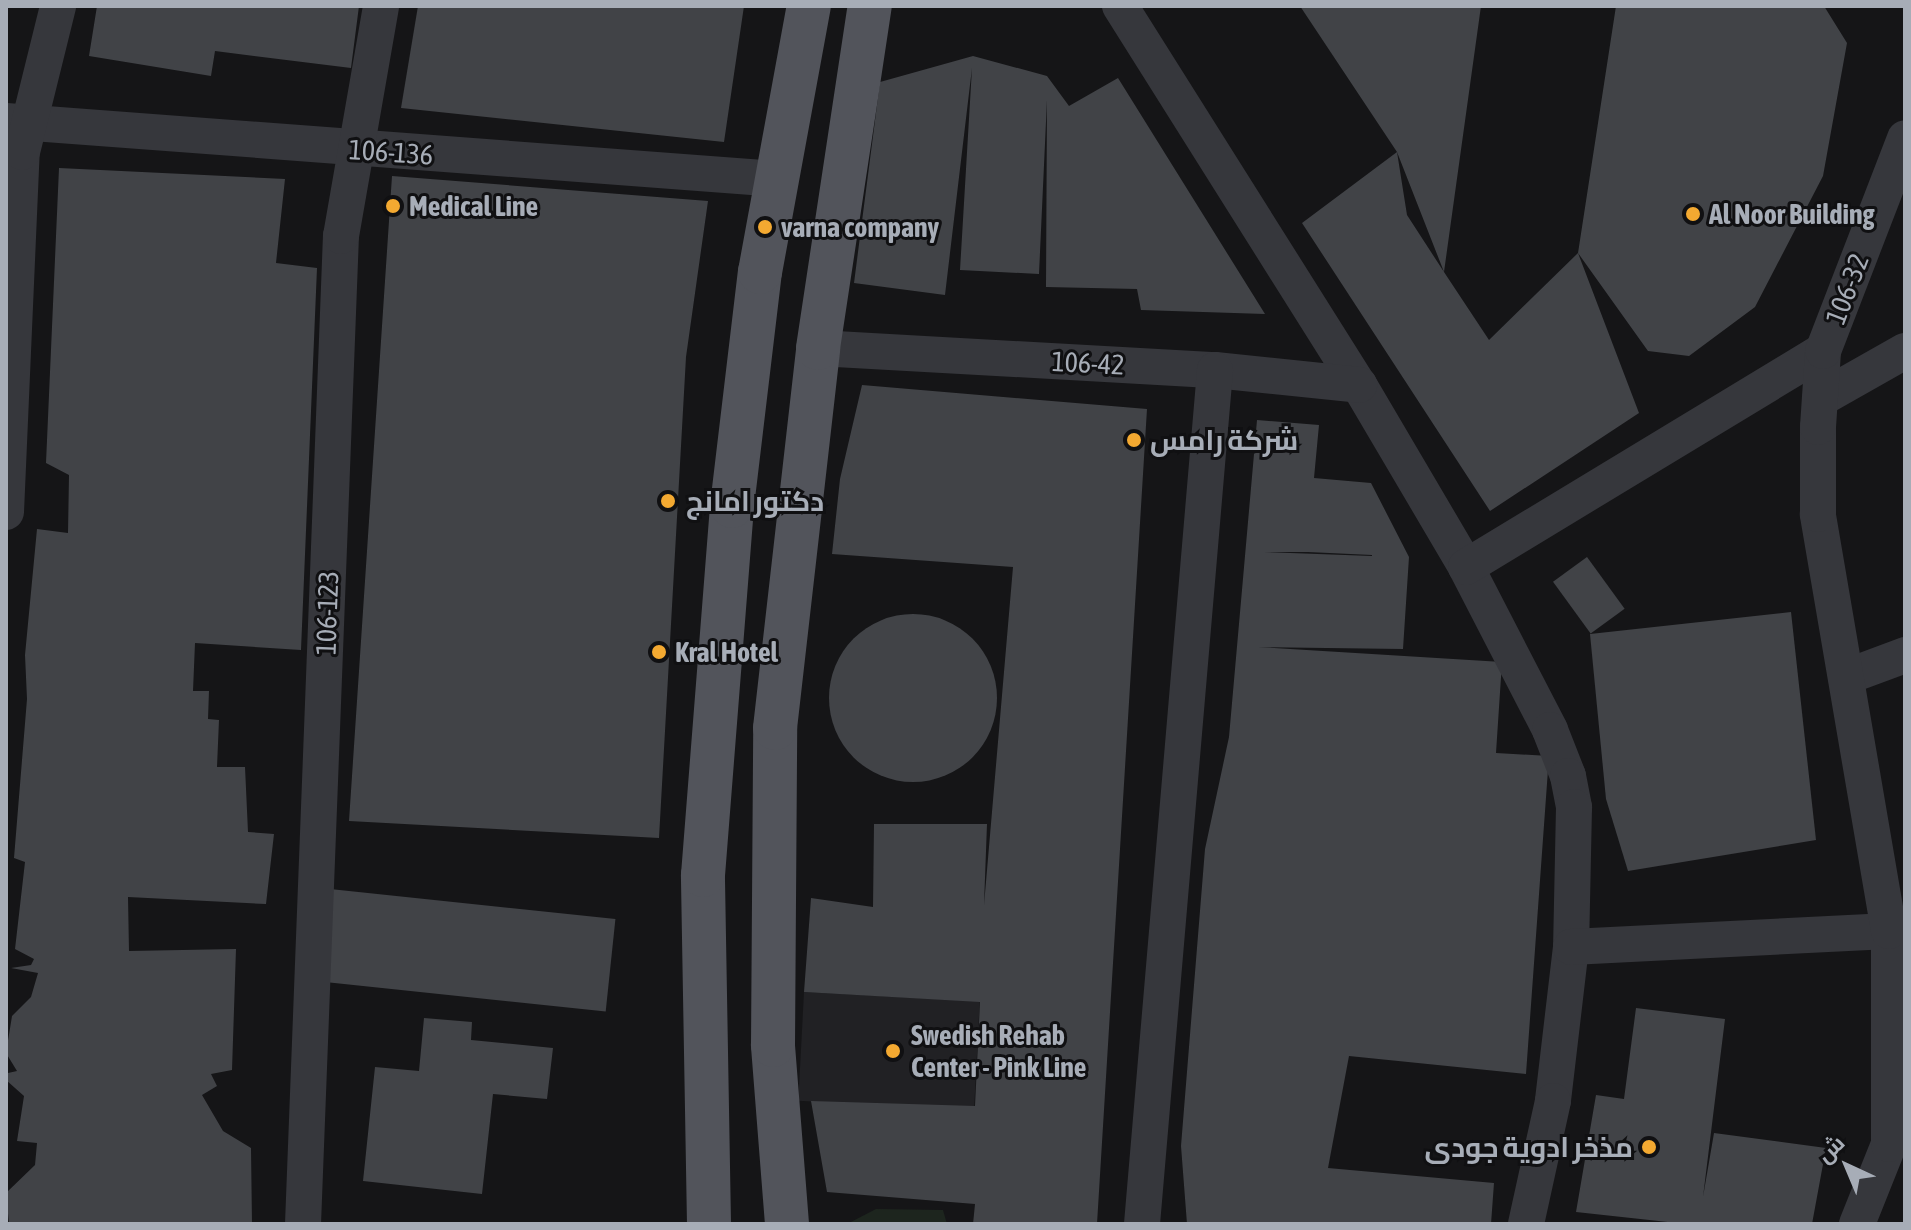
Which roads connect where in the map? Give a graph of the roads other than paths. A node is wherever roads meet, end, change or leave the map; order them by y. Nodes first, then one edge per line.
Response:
1 (58, 6) edge
2 (381, 6) edge
3 (809, 6) edge
4 (870, 6) edge
5 (1120, 6) edge
6 (17, 122) edge
7 (1905, 138) edge
8 (354, 150) junction
9 (777, 179) junction
10 (818, 348) junction
11 (1823, 351) junction
12 (1905, 351) edge
13 (1215, 370) junction
14 (1359, 385) junction
15 (1820, 399) junction
16 (6, 512) edge
17 (1466, 567) junction
18 (1905, 655) edge
19 (1846, 677) junction
20 (1889, 931) junction
21 (1571, 947) junction
22 (1897, 1141) edge
23 (303, 1224) edge
24 (709, 1224) edge
25 (787, 1224) edge
26 (1142, 1224) edge
27 (1526, 1224) edge
28 (1857, 1224) edge

1 - 6 street
2 - 8 street, 106-123
3 - 9 main road
4 - 10 main road
5 - 14 street
6 - 8 street, 106-136
6 - 16 street
7 - 11 street, 106-32
8 - 9 street, 106-136
8 - 23 street, 106-123
9 - 24 main road
10 - 13 street, 106-42
10 - 25 main road
11 - 15 street, 106-32
11 - 17 street
12 - 15 street
13 - 14 street, 106-42
13 - 26 street
14 - 17 street
15 - 19 street, 106-32
17 - 21 street
18 - 19 street
19 - 20 street, 106-32
20 - 21 street
20 - 22 street, 106-32
21 - 27 street
22 - 28 street

